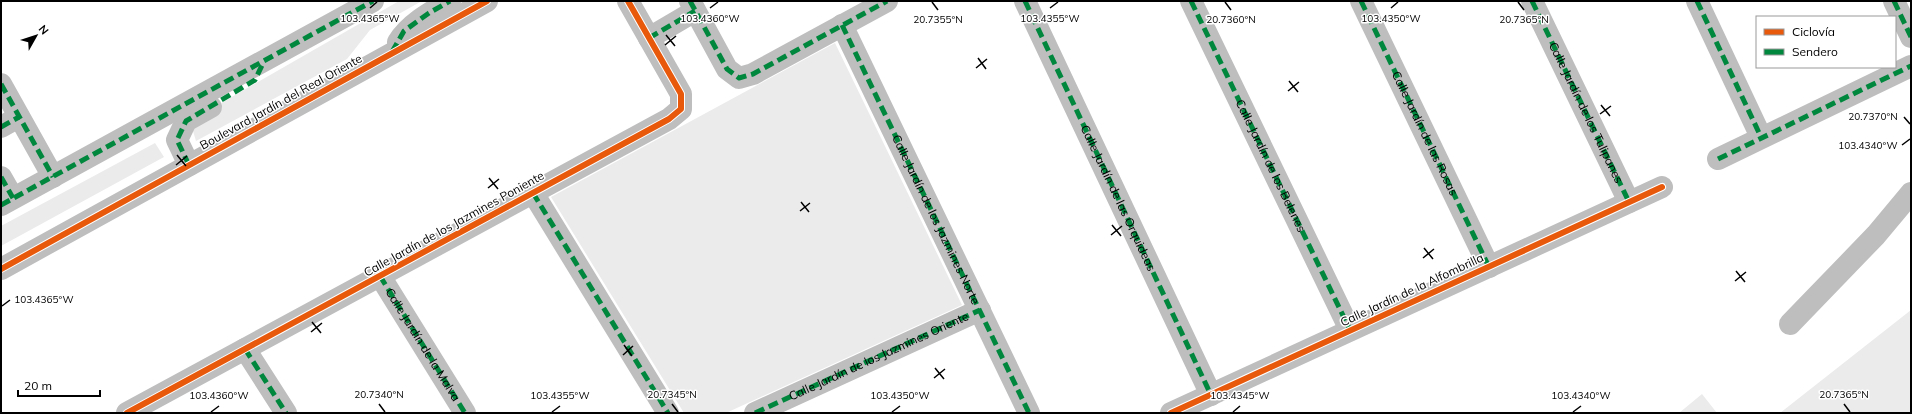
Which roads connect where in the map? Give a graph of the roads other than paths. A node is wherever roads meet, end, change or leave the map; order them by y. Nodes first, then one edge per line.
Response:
1 (373, 1) edge
2 (450, 1) edge
3 (487, 1) edge
4 (628, 1) edge
5 (887, 1) edge
6 (1025, 1) edge
7 (1191, 1) edge
8 (1361, 1) edge
9 (1532, 1) edge
10 (1697, 1) edge
11 (1894, 1) edge
12 (692, 6) edge
13 (842, 26) junction
14 (1911, 37) edge
15 (649, 38) junction
16 (391, 54) junction
17 (264, 61) junction
18 (1911, 66) edge
19 (1, 84) edge
20 (10, 122) edge
21 (1761, 137) junction
22 (1718, 159) dead end
23 (189, 165) junction
24 (1, 177) edge
25 (53, 177) junction
26 (1662, 187) dead end
27 (532, 193) junction
28 (1911, 193) edge
29 (7, 201) edge
30 (1629, 202) junction
31 (1489, 267) junction
32 (1, 269) edge
33 (380, 276) junction
34 (980, 310) junction
35 (1790, 324) dead end
36 (1350, 330) junction
37 (245, 349) junction
38 (1211, 395) junction
39 (127, 413) edge
40 (286, 413) edge
41 (465, 413) edge
42 (668, 413) edge
43 (755, 413) edge
44 (1029, 413) edge
45 (1171, 413) edge

1 - 17 street
2 - 16 street
3 - 16 street, Boulevard Jardín del Real Oriente
4 - 15 street, Calle Jardín de los Jazmines Poniente
5 - 13 street
6 - 38 street, Calle Jardín de las Orquideas
7 - 36 street, Calle Jardín de los Belenes
8 - 31 street, Calle Jardín de las Rosas
9 - 30 street, Calle Jardín de los Tulipanes
10 - 21 street
11 - 14 street
12 - 13 street
12 - 15 street
13 - 34 street, Calle Jardín de los Jazmines Norte
15 - 27 street, Calle Jardín de los Jazmines Poniente
16 - 23 street, Boulevard Jardín del Real Oriente
17 - 23 street
17 - 25 street
18 - 21 street
19 - 20 street
20 - 25 street
21 - 22 street
23 - 32 street, Boulevard Jardín del Real Oriente
24 - 29 street
25 - 29 street
26 - 30 street, Calle Jardín de la Alfombrilla
27 - 33 street, Calle Jardín de los Jazmines Poniente
27 - 42 street
28 - 35 street
30 - 31 street, Calle Jardín de la Alfombrilla
31 - 36 street, Calle Jardín de la Alfombrilla
33 - 37 street, Calle Jardín de los Jazmines Poniente
33 - 41 street, Calle Jardín de la Malva
34 - 43 street, Calle Jardín de los Jazmines Oriente
34 - 44 street, Calle Jardín de los Jazmines Norte
36 - 38 street, Calle Jardín de la Alfombrilla
37 - 39 street, Calle Jardín de los Jazmines Poniente
37 - 40 street
38 - 45 street, Calle Jardín de la Alfombrilla

